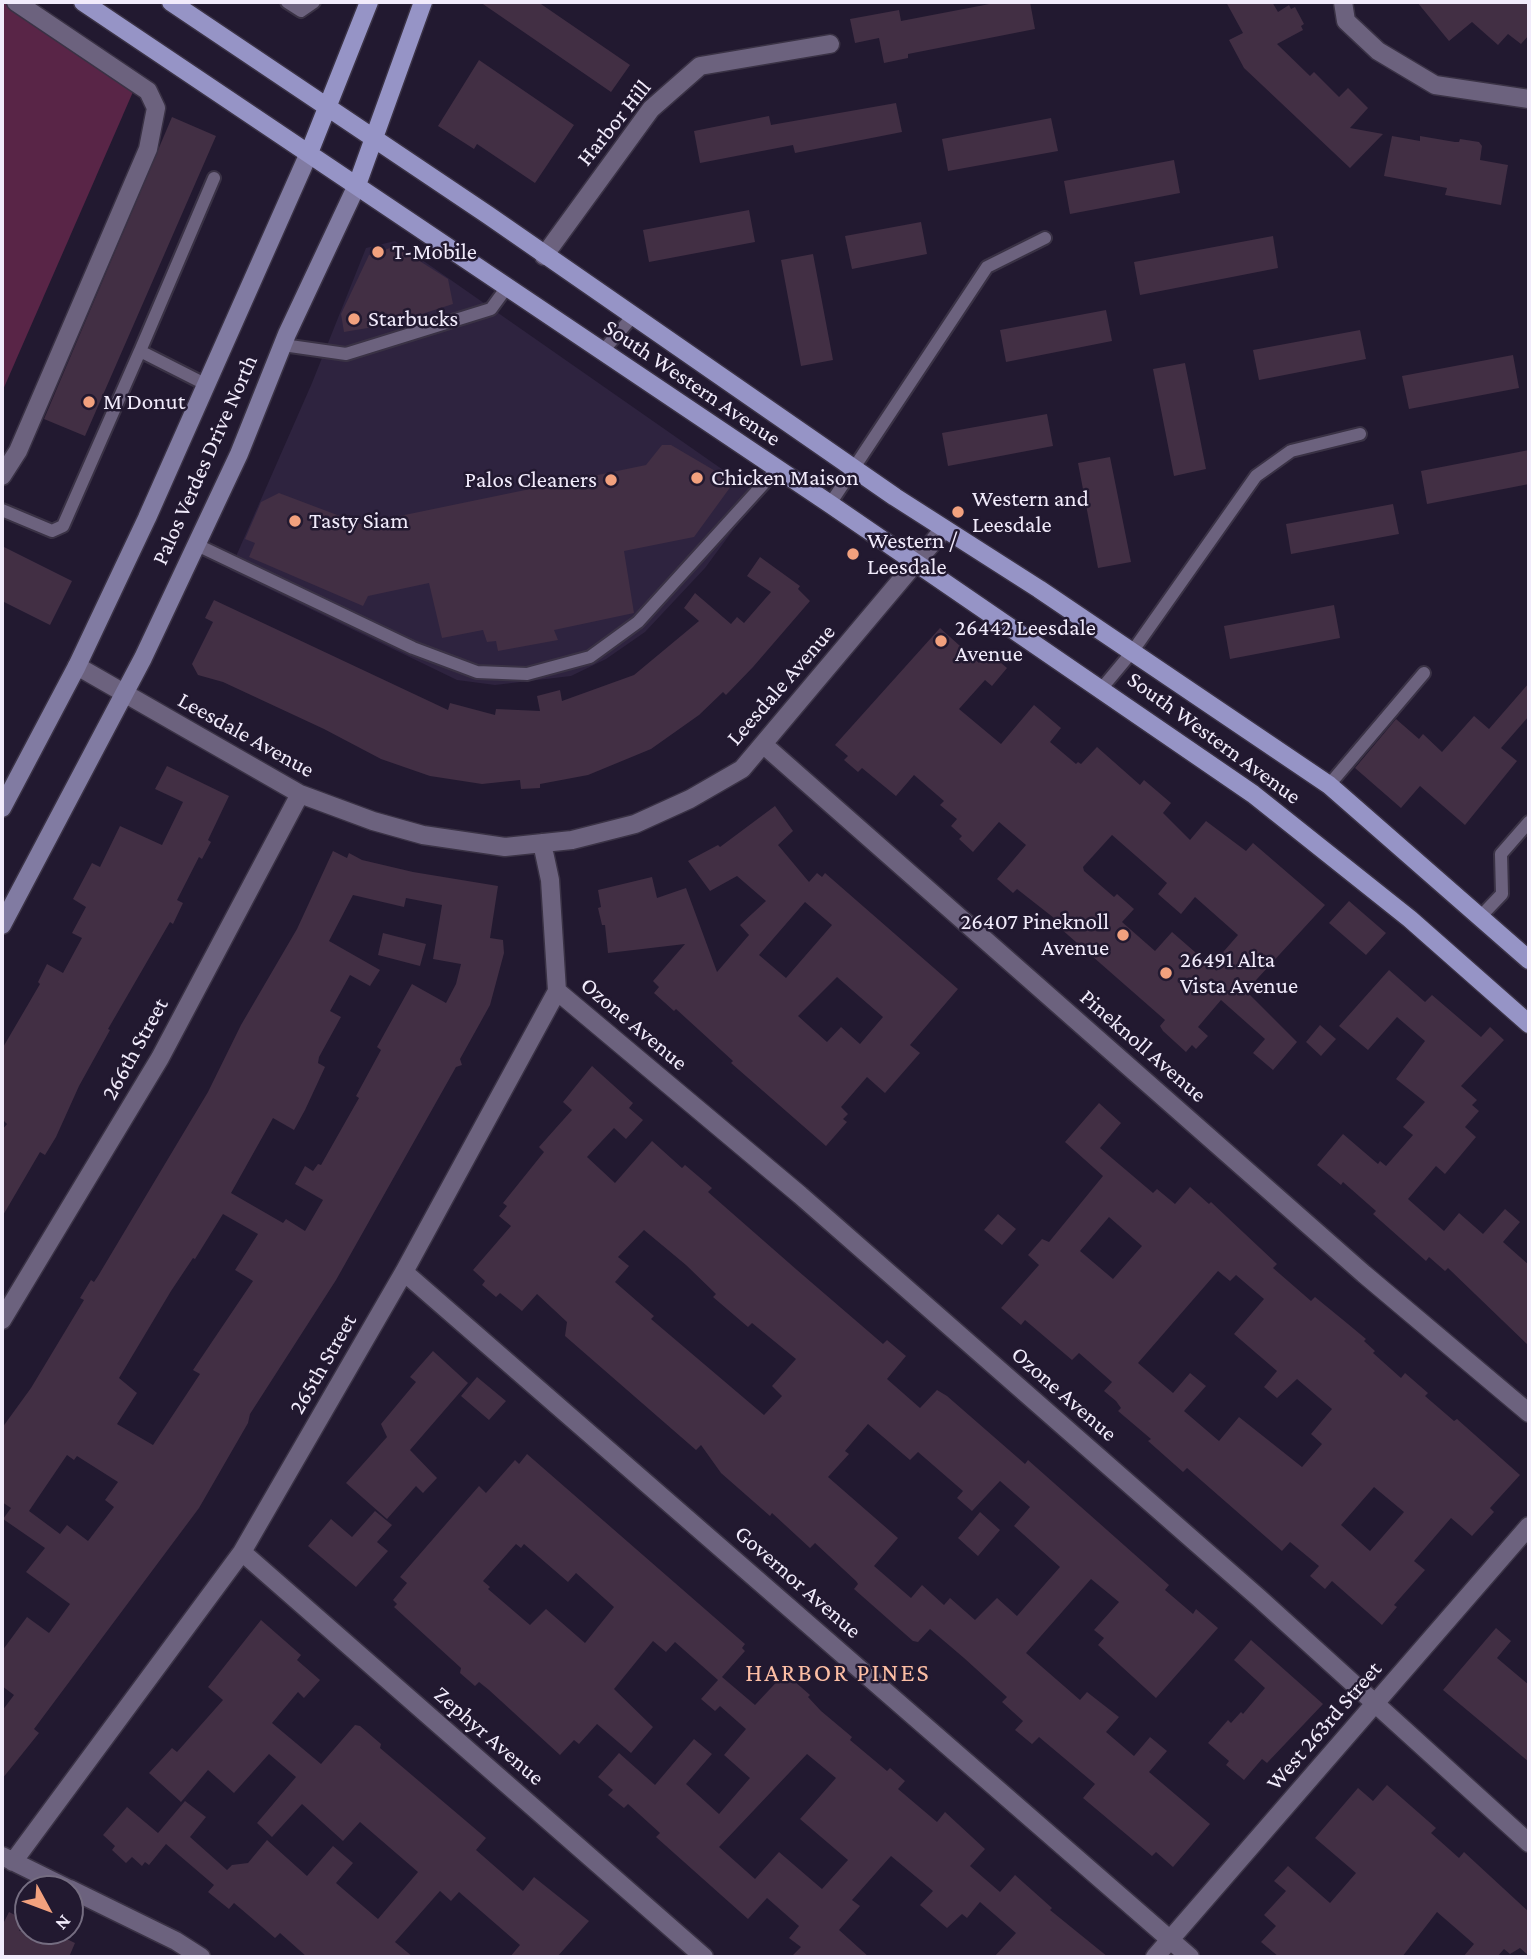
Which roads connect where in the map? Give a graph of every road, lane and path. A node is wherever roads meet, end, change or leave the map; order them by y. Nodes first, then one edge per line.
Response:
1 (16, 2) edge
2 (83, 2) edge
3 (171, 2) edge
4 (287, 2) edge
5 (314, 2) edge
6 (369, 2) edge
7 (423, 2) edge
8 (1343, 2) edge
9 (830, 44) dead end
10 (1529, 99) edge
11 (328, 107) junction
12 (373, 140) junction
13 (309, 152) junction
14 (214, 178) dead end
15 (357, 185) junction
16 (1045, 238) dead end
17 (544, 256) junction
18 (507, 287) junction
19 (633, 316) junction
20 (283, 345) junction
21 (139, 351) junction
22 (602, 352) junction
23 (205, 384) junction
24 (1360, 434) dead end
25 (853, 468) junction
26 (777, 469) junction
27 (2, 476) edge
28 (830, 503) junction
29 (2, 510) edge
30 (944, 530) junction
31 (195, 544) junction
32 (917, 564) junction
33 (1132, 652) junction
34 (77, 666) junction
35 (1424, 673) dead end
36 (1102, 688) junction
37 (124, 695) junction
38 (764, 745) junction
39 (1329, 786) junction
40 (300, 794) junction
41 (2, 808) edge
42 (1529, 822) edge
43 (542, 843) junction
44 (1481, 916) junction
45 (2, 924) edge
46 (1529, 960) edge
47 (557, 991) junction
48 (1529, 1024) edge
49 (404, 1272) junction
50 (2, 1320) edge
51 (1529, 1413) edge
52 (1529, 1526) edge
53 (242, 1552) junction
54 (1377, 1704) junction
55 (1529, 1843) edge
56 (7, 1859) edge
57 (41, 1875) edge
58 (84, 1896) edge
59 (1171, 1940) junction
60 (201, 1957) edge
61 (705, 1957) edge
62 (1155, 1957) edge
63 (1190, 1957) edge

1 - 27 street
2 - 13 main road, South Western Avenue
3 - 11 main road, South Western Avenue
4 - 5 lane
6 - 11 main road, Palos Verdes Drive North
7 - 12 main road, Palos Verdes Drive North
8 - 10 street
9 - 17 street, Harbor Hill
11 - 12 main road, South Western Avenue
11 - 13 main road, Palos Verdes Drive North
12 - 15 main road, Palos Verdes Drive North
12 - 17 main road, South Western Avenue
13 - 15 main road, South Western Avenue
13 - 23 main road, Palos Verdes Drive North
14 - 21 lane
15 - 18 main road, South Western Avenue
15 - 20 main road, Palos Verdes Drive North
16 - 25 lane
17 - 19 main road, South Western Avenue
18 - 20 lane
18 - 22 main road, South Western Avenue
19 - 22 lane
19 - 25 main road, South Western Avenue
20 - 31 main road, Palos Verdes Drive North
21 - 23 lane
21 - 29 lane
22 - 26 main road, South Western Avenue
23 - 34 main road, Palos Verdes Drive North
24 - 33 lane
25 - 28 lane
25 - 30 main road, South Western Avenue
26 - 28 main road, South Western Avenue
26 - 31 lane
28 - 32 main road, South Western Avenue
30 - 32 street, Leesdale Avenue
30 - 33 main road, South Western Avenue
31 - 37 main road, Palos Verdes Drive North
32 - 36 main road, South Western Avenue
32 - 38 street, Leesdale Avenue
33 - 36 lane
33 - 39 main road, South Western Avenue
34 - 37 street, Leesdale Avenue
34 - 41 main road, Palos Verdes Drive North
35 - 39 lane
36 - 48 main road, South Western Avenue
37 - 40 street, Leesdale Avenue
37 - 45 main road, Palos Verdes Drive North
38 - 43 street, Leesdale Avenue
38 - 51 street, Pineknoll Avenue
39 - 44 main road, South Western Avenue
40 - 43 street, Leesdale Avenue
40 - 50 street, 266th Street
42 - 44 lane
43 - 47 street
44 - 46 main road, South Western Avenue
47 - 49 street, 265th Street
47 - 54 street, Ozone Avenue
49 - 53 street, 265th Street
49 - 59 street, Governor Avenue
52 - 54 street, West 263rd Street
53 - 56 street, 265th Street
53 - 61 street, Zephyr Avenue
54 - 55 street, Ozone Avenue
54 - 59 street, West 263rd Street
56 - 57 street
58 - 60 street
59 - 62 street, West 263rd Street
59 - 63 street, Governor Avenue

